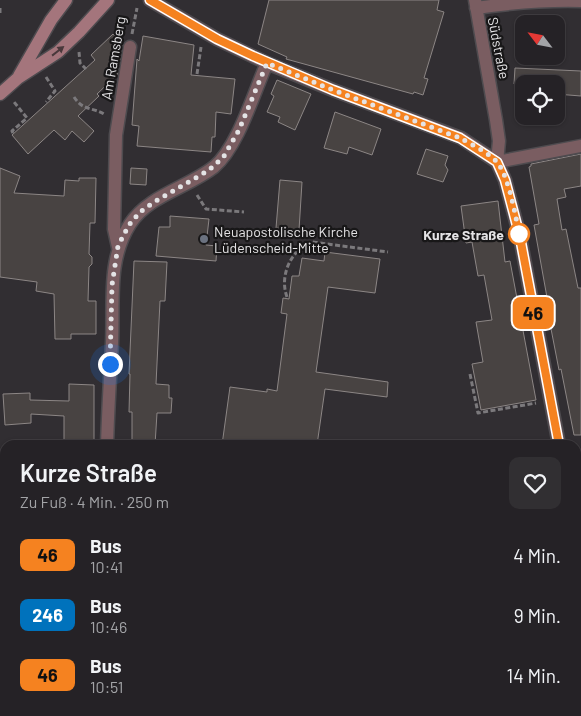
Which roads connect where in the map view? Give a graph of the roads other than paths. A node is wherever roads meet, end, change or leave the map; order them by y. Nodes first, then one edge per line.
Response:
1 (66, 0) edge
2 (108, 0) edge
3 (150, 0) edge
4 (581, 1) edge
5 (475, 4) edge
6 (130, 47) road end
7 (267, 63) junction
8 (18, 78) junction
9 (2, 92) edge
10 (581, 146) edge
11 (497, 162) junction
12 (118, 246) junction
13 (107, 440) edge
14 (558, 440) edge

1 - 8 main road
8 -> 2 main road
3 - 7 street
4 - 5 street
5 - 11 street, Südstraße
6 - 12 street, Am Ramsberg
7 - 11 street
7 - 12 street, Am Ramsberg
8 - 9 main road
10 - 11 street
11 - 14 street
12 - 13 street, Am Ramsberg

